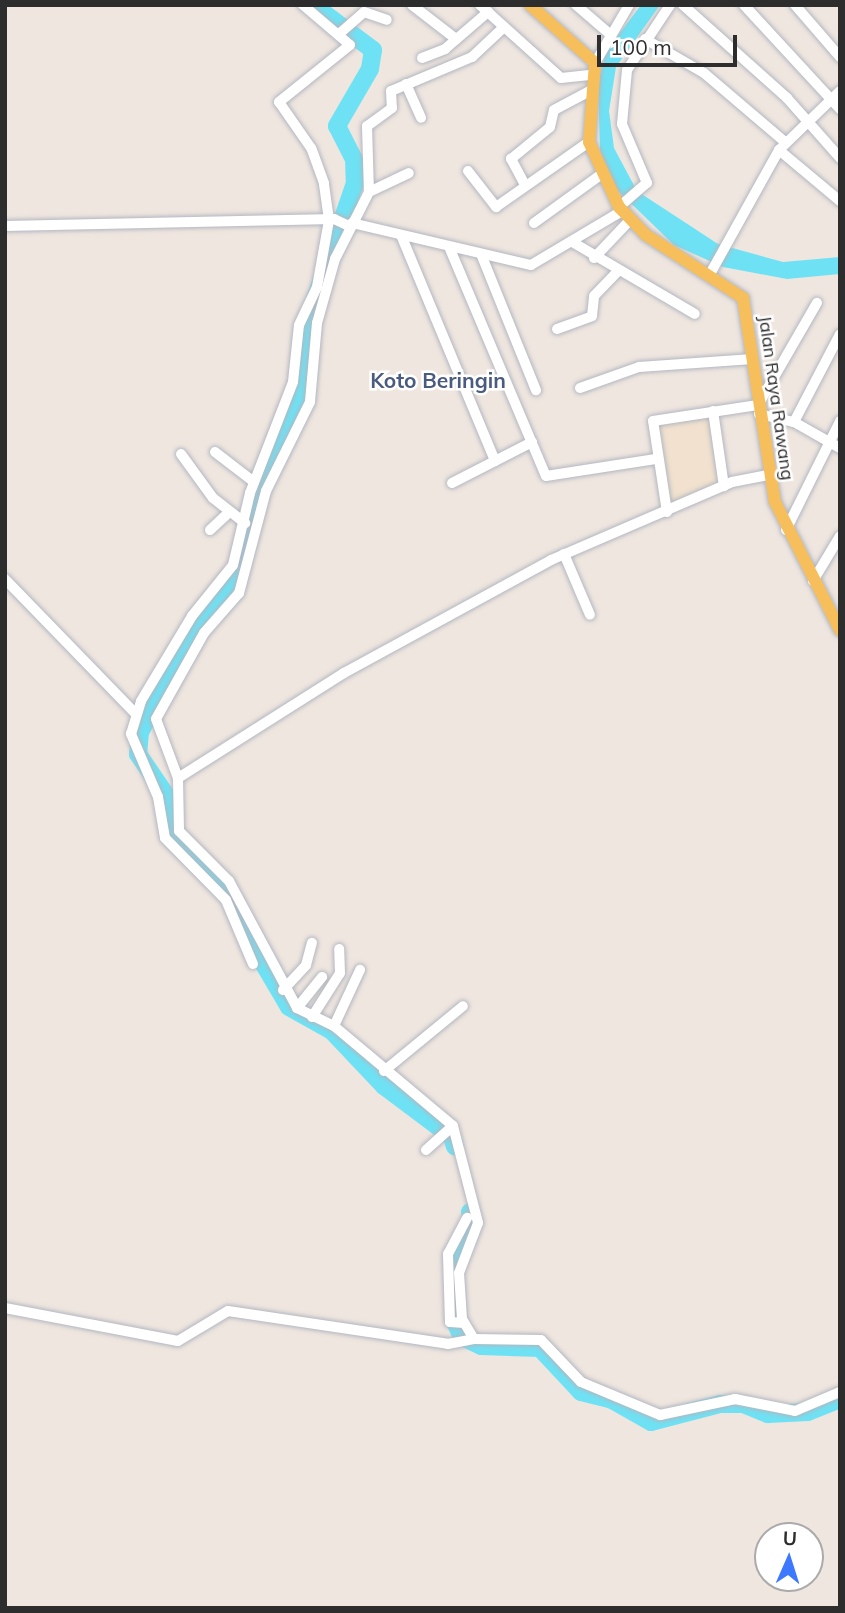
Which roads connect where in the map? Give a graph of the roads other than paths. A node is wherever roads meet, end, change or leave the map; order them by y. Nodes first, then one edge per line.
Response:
1 (303, 5) edge
2 (412, 5) edge
3 (530, 5) edge
4 (576, 5) edge
5 (629, 5) edge
6 (670, 5) edge
7 (683, 5) edge
8 (744, 5) edge
9 (795, 5) edge
10 (484, 8) edge
11 (387, 20) dead end
12 (503, 27) junction
13 (342, 30) junction
14 (611, 35) junction
15 (456, 39) junction
16 (645, 39) junction
17 (840, 57) edge
18 (422, 58) dead end
19 (593, 69) junction
20 (406, 83) junction
21 (589, 91) junction
22 (835, 95) edge
23 (840, 109) edge
24 (421, 118) dead end
25 (806, 122) junction
26 (589, 142) junction
27 (782, 146) junction
28 (840, 158) edge
29 (468, 172) dead end
30 (409, 173) dead end
31 (599, 176) junction
32 (525, 185) junction
33 (369, 192) junction
34 (840, 201) edge
35 (624, 210) junction
36 (332, 220) junction
37 (534, 223) dead end
38 (349, 225) junction
39 (5, 226) edge
40 (401, 236) junction
41 (574, 243) junction
42 (450, 249) junction
43 (481, 254) junction
44 (594, 258) junction
45 (618, 271) junction
46 (712, 271) junction
47 (817, 303) dead end
48 (695, 314) dead end
49 (557, 329) dead end
50 (840, 334) edge
51 (305, 336) junction
52 (753, 359) junction
53 (580, 388) dead end
54 (536, 390) dead end
55 (758, 409) junction
56 (713, 411) junction
57 (840, 421) edge
58 (794, 422) junction
59 (829, 441) junction
60 (531, 443) junction
61 (840, 448) edge
62 (215, 452) dead end
63 (181, 454) dead end
64 (656, 459) junction
65 (495, 461) junction
66 (769, 475) junction
67 (254, 482) junction
68 (452, 483) dead end
69 (724, 486) junction
70 (229, 512) junction
71 (667, 512) junction
72 (248, 524) junction
73 (210, 530) dead end
74 (786, 530) junction
75 (840, 536) edge
76 (564, 554) junction
77 (5, 579) edge
78 (813, 581) junction
79 (590, 614) dead end
80 (840, 629) edge
81 (136, 714) junction
82 (177, 783) junction
83 (159, 797) junction
84 (312, 943) dead end
85 (339, 949) dead end
86 (253, 964) dead end
87 (360, 970) dead end
88 (321, 977) dead end
89 (283, 990) junction
90 (463, 1006) dead end
91 (297, 1008) junction
92 (312, 1017) junction
93 (334, 1026) junction
94 (384, 1071) junction
95 (449, 1129) junction
96 (426, 1150) dead end
97 (467, 1218) dead end
98 (5, 1308) edge
99 (459, 1324) junction
100 (474, 1339) junction
101 (840, 1392) edge

1 - 13 street
2 - 15 street
3 - 19 main road
4 - 14 street
5 - 14 street
6 - 16 street
7 - 25 street
8 - 22 street
9 - 17 street
10 - 12 street
10 - 15 street
11 - 13 street
12 - 19 street
12 - 20 street
13 - 36 street
14 - 19 street
15 - 18 street
16 - 27 street
16 - 35 street
19 - 21 main road, Jalan Raya Rawang
20 - 24 street
20 - 33 street
21 - 26 main road, Jalan Raya Rawang
21 - 32 street
22 - 23 street
22 - 25 street
25 - 27 street
25 - 28 street
26 - 31 main road, Jalan Raya Rawang
26 - 32 street
27 - 34 street
27 - 46 street
29 - 32 street
30 - 33 street
31 - 35 main road, Jalan Raya Rawang
31 - 37 street
33 - 38 street
35 - 41 street
35 - 44 street
35 - 46 main road, Jalan Raya Rawang
36 - 38 street
36 - 39 street
36 - 51 street
38 - 40 street
38 - 51 street
40 - 42 street
40 - 65 street
41 - 43 street
41 - 44 street
42 - 43 street
42 - 60 street
43 - 54 street
44 - 45 street
45 - 48 street
45 - 49 street
46 - 52 main road, Jalan Raya Rawang
47 - 55 street
50 - 58 street
51 - 67 street
51 - 72 street
52 - 53 street
52 - 55 main road, Jalan Raya Rawang
55 - 56 street
55 - 58 street
55 - 66 main road, Jalan Raya Rawang
56 - 64 street
56 - 69 street
57 - 59 street
58 - 59 street
59 - 61 street
59 - 74 street
60 - 64 street
60 - 65 street
62 - 67 street
63 - 70 street
64 - 71 street
65 - 68 street
66 - 69 street
66 - 74 main road, Jalan Raya Rawang
67 - 72 street
69 - 71 street
70 - 72 street
70 - 73 street
71 - 76 street
72 - 81 street
72 - 82 street
74 - 78 main road, Jalan Raya Rawang
75 - 78 street
76 - 79 street
76 - 82 street
77 - 81 street
78 - 80 main road, Jalan Raya Rawang
81 - 83 street
82 - 83 street
82 - 89 street
83 - 86 street
84 - 89 street
85 - 92 street
87 - 93 street
88 - 91 street
89 - 91 street
90 - 94 street
91 - 92 street
92 - 93 street
93 - 94 street
94 - 95 street
95 - 96 street
95 - 99 street
97 - 99 street
98 - 100 street
99 - 100 street
100 - 101 street

